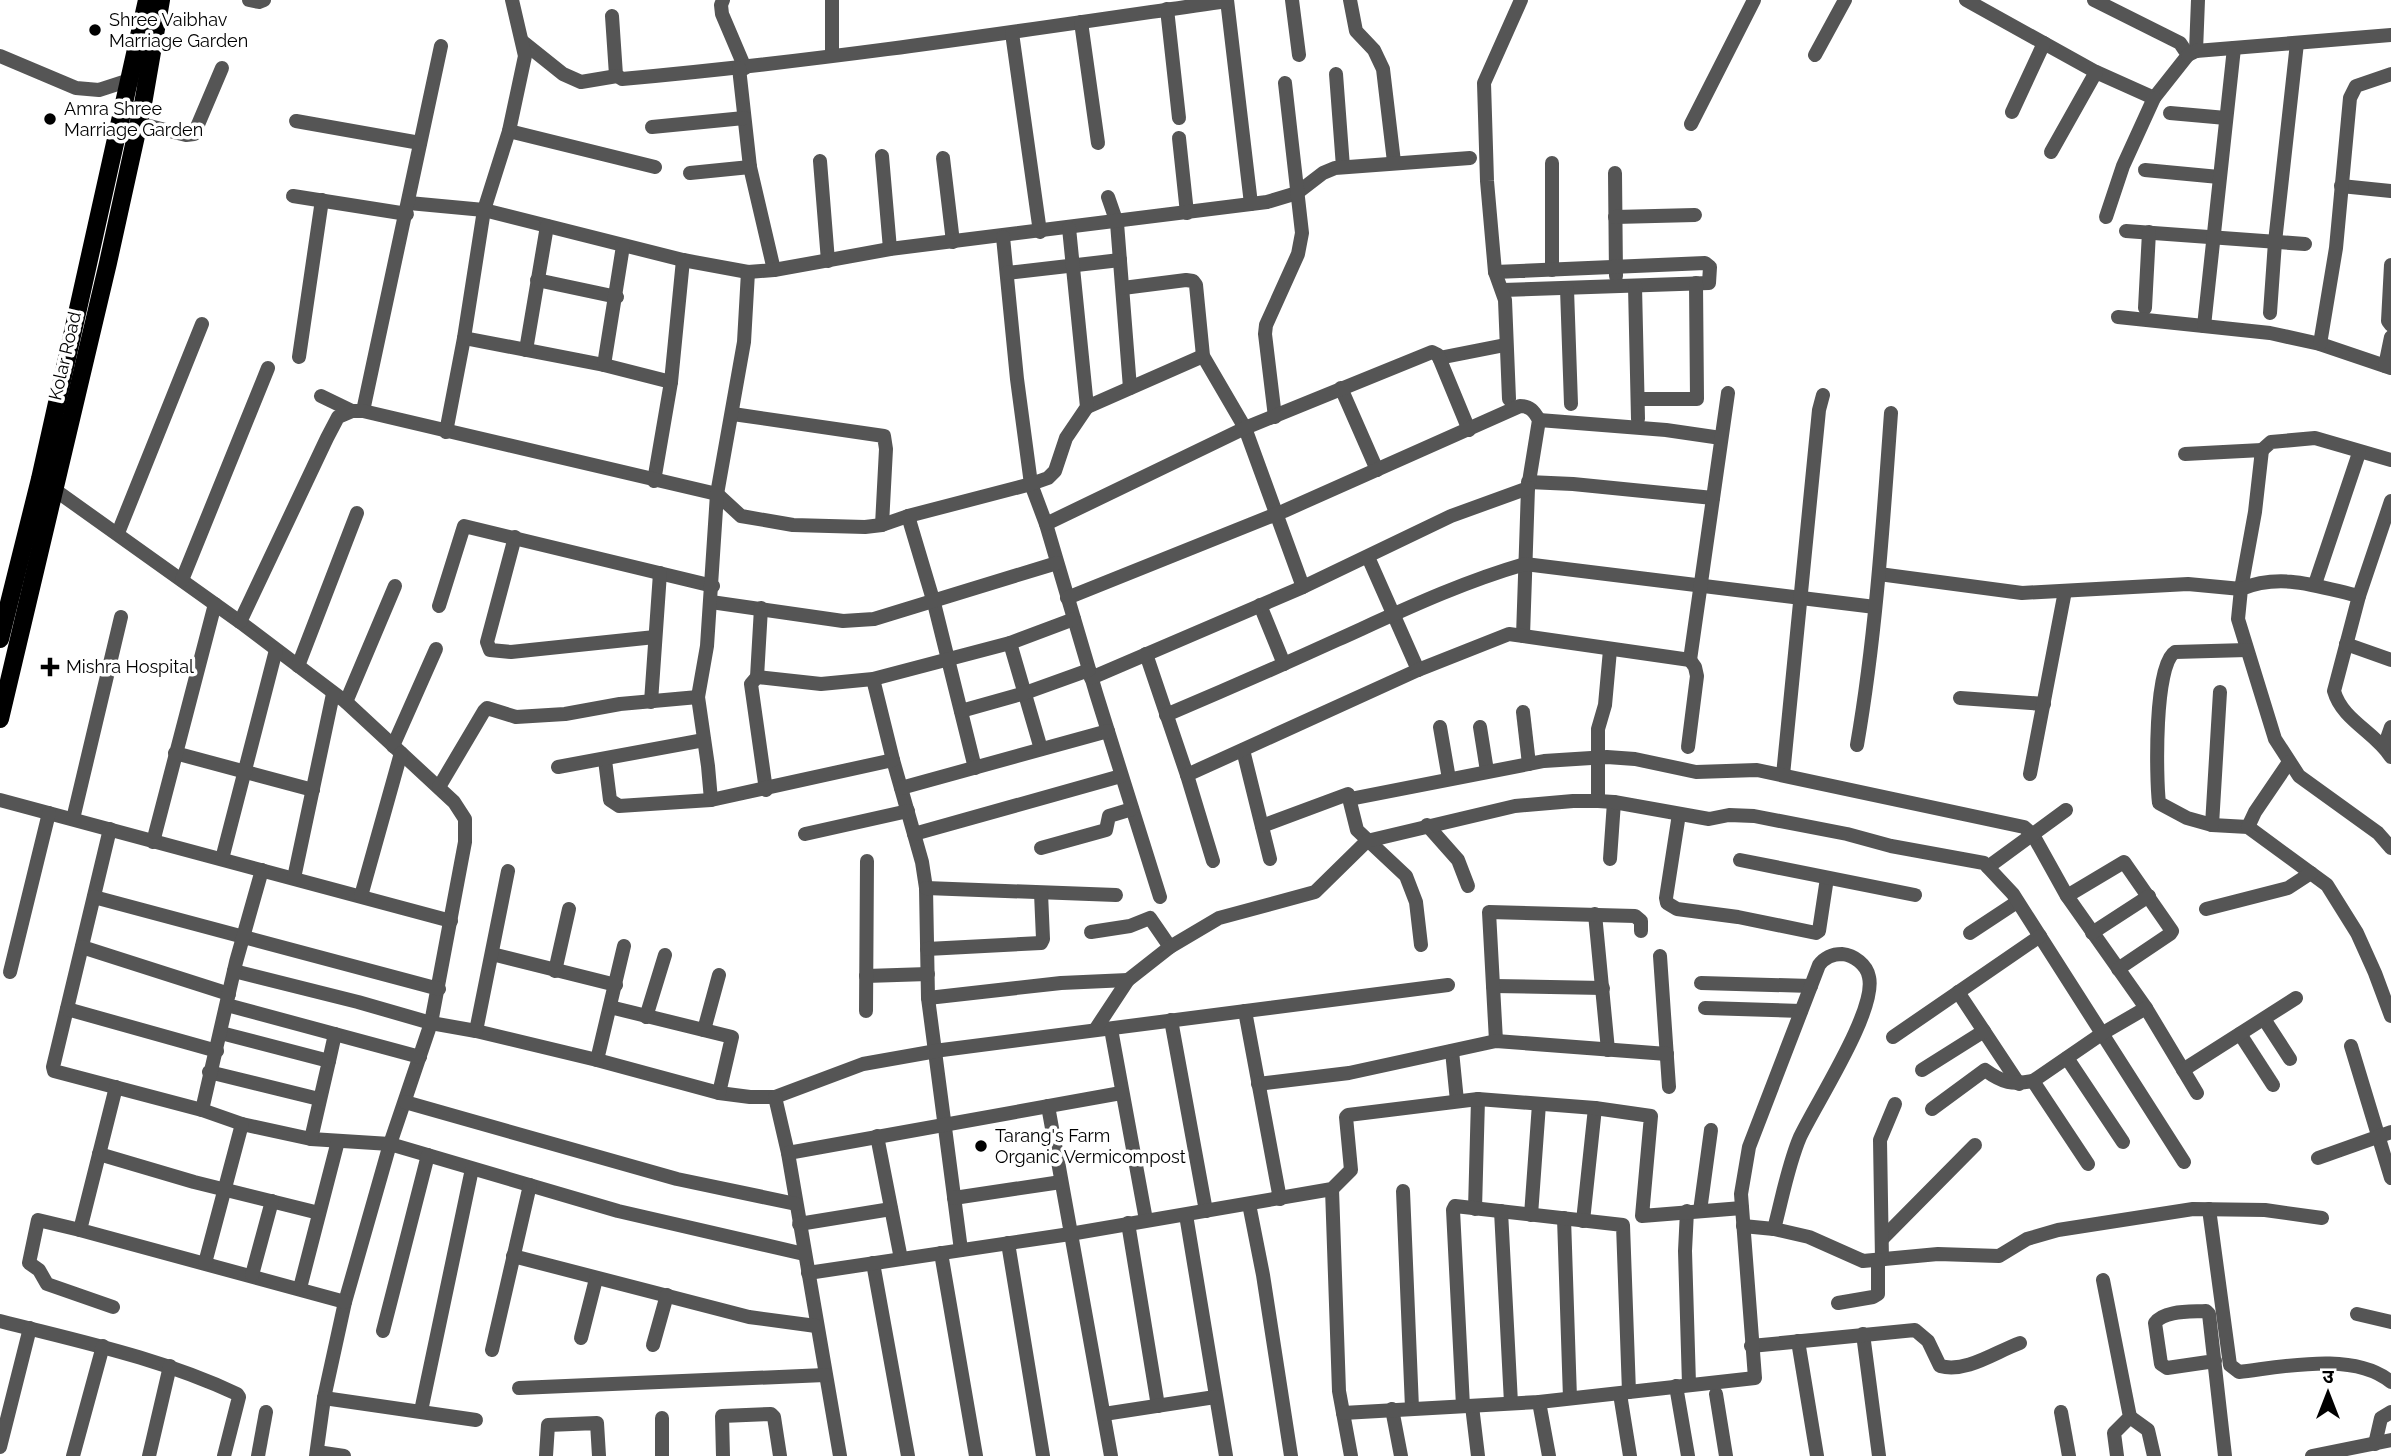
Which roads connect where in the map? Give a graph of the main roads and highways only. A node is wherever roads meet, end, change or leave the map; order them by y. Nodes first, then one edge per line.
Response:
1 (146, 0) edge
2 (161, 0) edge
3 (47, 484) junction
4 (0, 639) edge
5 (0, 719) edge

1 - 3 main road, Kolar Road
2 - 3 main road, Kolar Road
3 - 4 main road, Kolar Road
3 - 5 main road, Kolar Road

